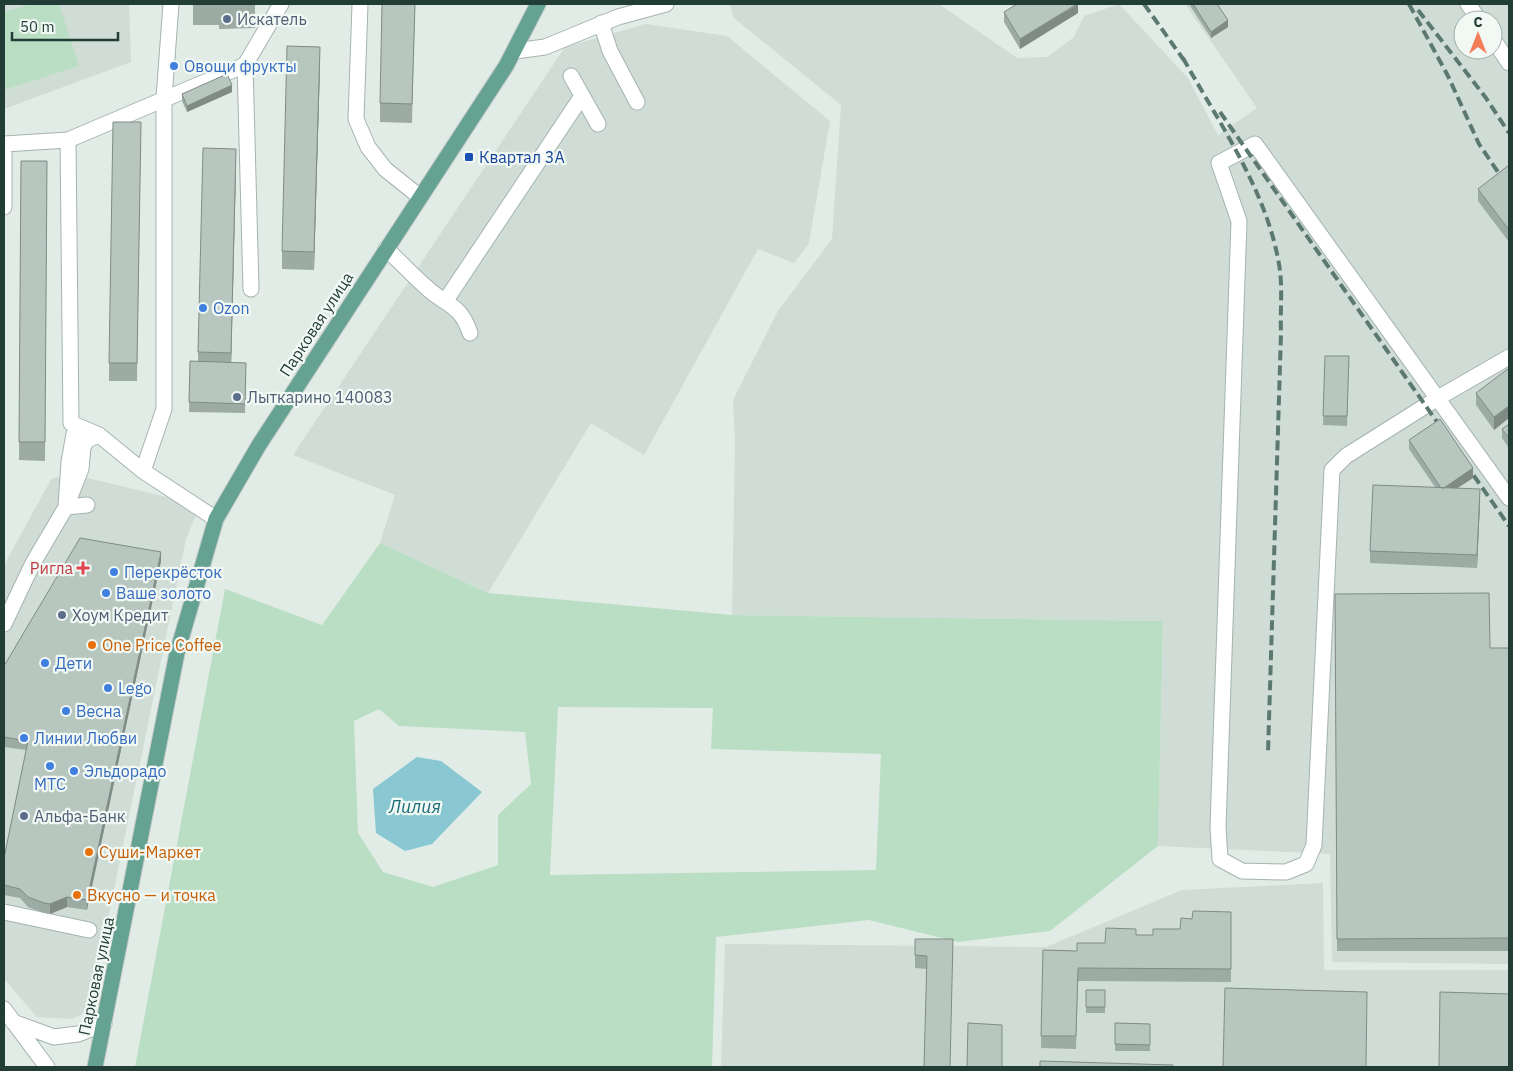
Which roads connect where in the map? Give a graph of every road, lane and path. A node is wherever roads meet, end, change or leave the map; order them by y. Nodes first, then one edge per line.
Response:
1 (171, 4) edge
2 (281, 4) edge
3 (360, 4) edge
4 (538, 4) edge
5 (666, 4) edge
6 (601, 24) junction
7 (515, 51) junction
8 (245, 65) junction
9 (572, 76) dead end
10 (582, 96) junction
11 (164, 98) junction
12 (637, 102) dead end
13 (598, 124) dead end
14 (68, 140) junction
15 (4, 144) edge
16 (420, 197) junction
17 (4, 207) edge
18 (386, 249) junction
19 (251, 289) dead end
20 (446, 300) junction
21 (470, 334) dead end
22 (1509, 357) edge
23 (1438, 398) junction
24 (79, 427) junction
25 (99, 435) junction
26 (143, 470) junction
27 (1509, 498) edge
28 (87, 505) dead end
29 (66, 507) junction
30 (216, 519) junction
31 (4, 624) edge
32 (4, 912) edge
33 (90, 930) dead end
34 (4, 1009) edge
35 (14, 1022) junction
36 (104, 1024) junction
37 (47, 1067) edge
38 (95, 1067) edge

1 - 11 street
2 - 8 street
3 - 16 street
4 - 7 main road, Парковая улица
5 - 6 street
6 - 7 street
6 - 12 street
7 - 16 main road, Парковая улица
8 - 11 street
8 - 19 street
9 - 10 street
10 - 13 street
10 - 20 street
11 - 14 street
11 - 26 street
14 - 15 street
14 - 24 street
15 - 17 street
16 - 18 main road, Парковая улица
18 - 20 street
18 - 30 main road, Парковая улица
20 - 21 street
22 - 23 street
23 - 23 street
23 - 27 street
24 - 25 street
24 - 29 street
25 - 26 street
25 - 29 street
26 - 30 street
28 - 29 street
29 - 31 street
30 - 36 main road, Парковая улица
32 - 33 street
34 - 35 street
35 - 36 street
35 - 37 street
36 - 38 main road, Парковая улица

